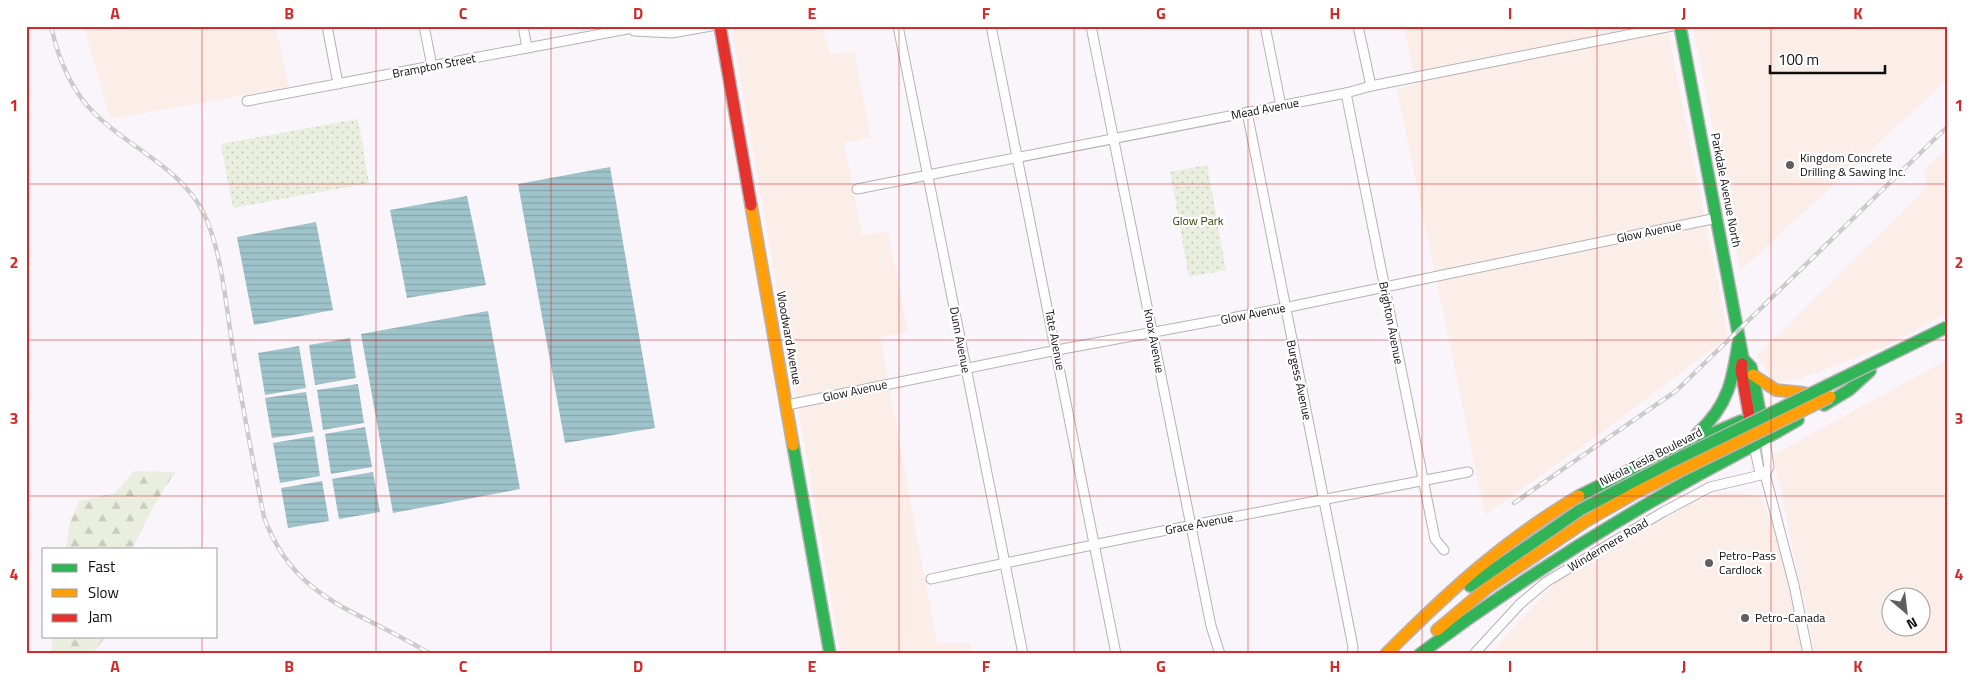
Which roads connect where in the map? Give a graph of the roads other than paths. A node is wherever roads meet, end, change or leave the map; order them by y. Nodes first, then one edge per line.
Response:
1 (327, 26) edge
2 (424, 26) edge
3 (523, 26) edge
4 (643, 26) edge
5 (711, 26) edge
6 (720, 26) edge
7 (898, 26) edge
8 (991, 26) edge
9 (1091, 26) edge
10 (1265, 26) edge
11 (1358, 26) edge
12 (1672, 26) edge
13 (1680, 26) edge
14 (621, 28) edge
15 (527, 48) junction
16 (432, 66) junction
17 (338, 84) junction
18 (1371, 86) junction
19 (1346, 93) junction
20 (247, 101) dead end
21 (1281, 106) junction
22 (1247, 112) junction
23 (1113, 138) junction
24 (1018, 158) junction
25 (927, 176) junction
26 (858, 189) dead end
27 (1717, 218) junction
28 (1384, 286) junction
29 (1284, 308) junction
30 (1947, 327) edge
31 (1947, 331) edge
32 (1152, 332) junction
33 (1739, 338) junction
34 (1947, 338) edge
35 (1057, 350) junction
36 (1743, 359) junction
37 (965, 369) junction
38 (1870, 371) junction
39 (1753, 375) junction
40 (1843, 377) junction
41 (1804, 393) junction
42 (787, 405) junction
43 (1755, 415) junction
44 (1757, 428) junction
45 (1760, 442) junction
46 (1674, 449) junction
47 (1703, 471) junction
48 (1468, 472) dead end
49 (1765, 474) junction
50 (1423, 480) junction
51 (1324, 499) junction
52 (1191, 527) junction
53 (1094, 543) junction
54 (1444, 550) dead end
55 (1005, 563) junction
56 (931, 579) dead end
57 (1353, 650) edge
58 (830, 654) edge
59 (1023, 654) edge
60 (1116, 654) edge
61 (1220, 654) edge
62 (1386, 654) edge
63 (1396, 654) edge
64 (1412, 654) edge
65 (1420, 654) edge
66 (1474, 654) edge
67 (1808, 654) edge

1 - 17 street
2 - 16 street
3 - 15 street
4 - 14 street, Brampton Street
5 - 14 street, Brampton Street
6 - 42 main road, Woodward Avenue
7 - 25 street, Dunn Avenue
8 - 24 street, Tate Avenue
9 - 23 street, Knox Avenue
10 - 21 street
11 - 18 street
12 - 18 street, Mead Avenue
13 - 27 main road, Parkdale Avenue North
14 - 15 street, Brampton Street
15 - 16 street, Brampton Street
16 - 17 street, Brampton Street
17 - 20 street, Brampton Street
18 - 19 street, Mead Avenue
19 - 21 street, Mead Avenue
19 - 28 street, Brighton Avenue
21 - 22 street, Mead Avenue
22 - 23 street, Mead Avenue
22 - 29 street, Burgess Avenue
23 - 24 street, Mead Avenue
23 - 32 street, Knox Avenue
24 - 25 street, Mead Avenue
24 - 35 street, Tate Avenue
25 - 26 street, Mead Avenue
25 - 37 street, Dunn Avenue
27 - 28 street, Glow Avenue
27 - 33 main road, Parkdale Avenue North
28 - 29 street, Glow Avenue
28 - 50 street, Brighton Avenue
29 - 32 street, Glow Avenue
29 - 51 street, Burgess Avenue
30 - 63 main road, Nikola Tesla Boulevard, bridge
31 - 38 main road
32 - 35 street, Glow Avenue
32 - 52 street, Knox Avenue
33 - 36 main road, Parkdale Avenue North
33 - 46 main road
34 - 64 main road, Nikola Tesla Boulevard, bridge
35 - 37 street, Glow Avenue
35 - 53 street, Tate Avenue
36 - 39 main road, Parkdale Avenue North
36 - 43 main road, Parkdale Avenue North
37 - 42 street, Glow Avenue
37 - 55 street, Dunn Avenue
38 - 40 main road
38 - 45 main road
39 - 41 main road
39 - 43 main road, Parkdale Avenue North
40 - 41 main road
40 - 44 main road
41 - 43 main road
42 - 58 main road, Woodward Avenue
43 - 44 main road, Parkdale Avenue North
43 - 46 main road
44 - 45 main road, Parkdale Avenue North
44 - 47 main road
45 - 47 main road
45 - 49 street, Parkdale Avenue North
46 - 62 main road
47 - 65 main road
48 - 50 street, Grace Avenue
49 - 66 street, Windermere Road
49 - 67 street, Parkdale Avenue North
50 - 51 street, Grace Avenue
50 - 54 street, Brighton Avenue
51 - 52 street, Grace Avenue
51 - 57 street, Burgess Avenue
52 - 53 street, Grace Avenue
52 - 61 street, Knox Avenue
53 - 55 street, Grace Avenue
53 - 60 street, Tate Avenue
55 - 56 street, Grace Avenue
55 - 59 street, Dunn Avenue

